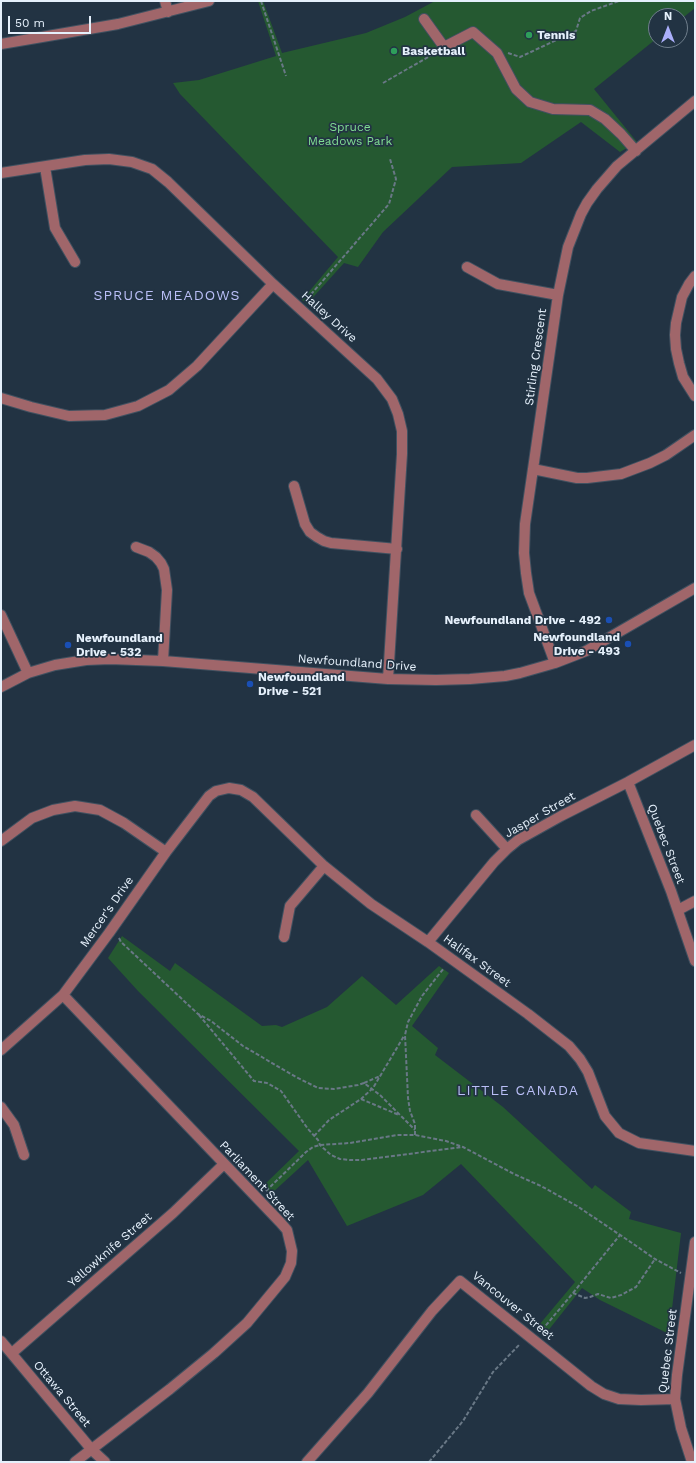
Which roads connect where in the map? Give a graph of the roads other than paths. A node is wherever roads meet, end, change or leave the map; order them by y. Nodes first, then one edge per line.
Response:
1 (165, 1) edge
2 (209, 1) edge
3 (168, 12) junction
4 (424, 19) dead end
5 (1, 44) edge
6 (695, 101) edge
7 (636, 151) junction
8 (45, 167) junction
9 (1, 173) edge
10 (75, 262) dead end
11 (467, 267) dead end
12 (695, 276) edge
13 (273, 284) junction
14 (558, 295) junction
15 (695, 396) edge
16 (1, 398) edge
17 (695, 435) edge
18 (533, 469) junction
19 (294, 486) dead end
20 (136, 547) dead end
21 (397, 549) junction
22 (695, 588) edge
23 (1, 615) edge
24 (163, 661) junction
25 (555, 663) junction
26 (28, 673) junction
27 (388, 679) junction
28 (1, 687) edge
29 (695, 745) edge
30 (628, 782) junction
31 (229, 788) joint
32 (476, 815) dead end
33 (1, 841) edge
34 (507, 849) junction
35 (166, 852) junction
36 (324, 866) junction
37 (695, 901) edge
38 (678, 910) junction
39 (284, 937) dead end
40 (428, 942) junction
41 (695, 961) edge
42 (63, 995) junction
43 (1, 1050) edge
44 (1, 1107) edge
45 (695, 1151) edge
46 (24, 1154) dead end
47 (224, 1164) junction
48 (695, 1242) edge
49 (1, 1341) edge
50 (12, 1353) junction
51 (675, 1399) junction
52 (92, 1450) junction
53 (75, 1462) edge
54 (105, 1462) edge
55 (308, 1462) edge
56 (692, 1462) edge

1 - 3 street
2 - 3 street
3 - 5 street
4 - 7 street
6 - 7 street, Stirling Crescent
7 - 14 street, Stirling Crescent
8 - 9 street, Halley Drive
8 - 10 street
8 - 13 street, Halley Drive
11 - 14 street
12 - 15 street
13 - 16 street
13 - 21 street, Halley Drive
14 - 18 street, Stirling Crescent
17 - 18 street
18 - 25 street, Stirling Crescent
19 - 21 street
20 - 24 street
21 - 27 street, Halley Drive
22 - 25 street, Newfoundland Drive
23 - 26 street
24 - 26 street, Newfoundland Drive
24 - 27 street, Newfoundland Drive
25 - 27 street, Newfoundland Drive
26 - 28 street, Newfoundland Drive
29 - 30 street, Jasper Street
30 - 34 street, Jasper Street
30 - 38 street, Quebec Street
31 - 35 street, Mercer's Drive
31 - 36 street, Halifax Street
32 - 34 street
33 - 35 street
34 - 40 street, Jasper Street
35 - 42 street, Mercer's Drive
36 - 39 street
36 - 40 street, Halifax Street
37 - 38 street
38 - 41 street, Quebec Street
40 - 45 street, Halifax Street
42 - 43 street, Mercer's Drive
42 - 47 street, Parliament Street
44 - 46 street
47 - 50 street, Yellowknife Street
47 - 52 street, Parliament Street
48 - 51 street, Quebec Street
49 - 50 street, Ottawa Street
50 - 52 street, Ottawa Street
51 - 55 street, Vancouver Street
51 - 56 street, Quebec Street
52 - 53 street, Parliament Street
52 - 54 street, Ottawa Street

